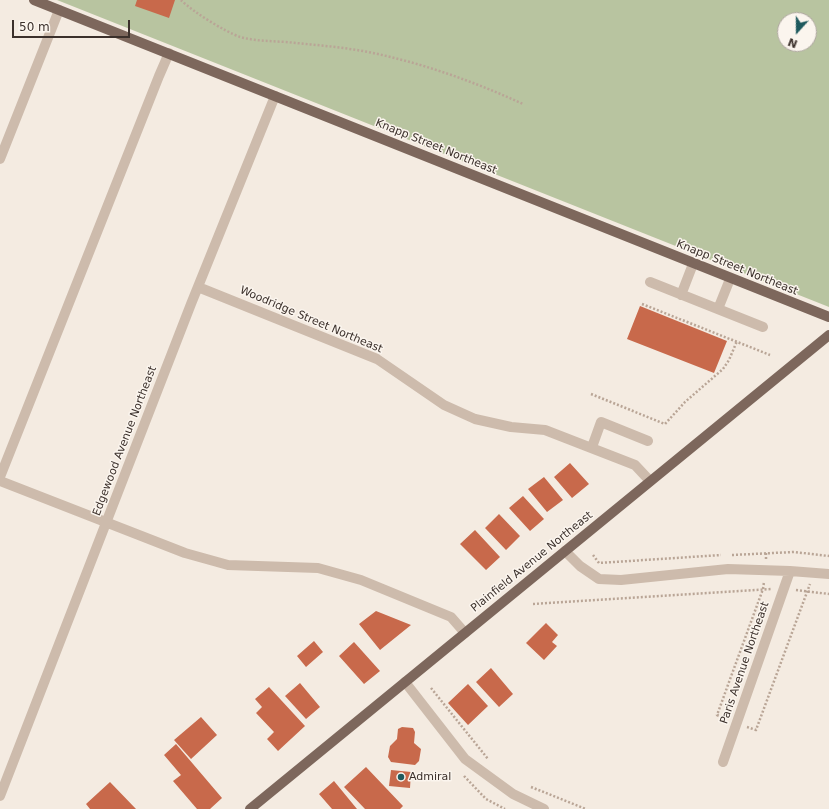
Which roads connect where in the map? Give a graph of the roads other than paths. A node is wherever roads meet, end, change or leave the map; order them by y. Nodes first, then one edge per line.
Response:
1 (34, 0) edge
2 (59, 10) junction
3 (169, 54) junction
4 (275, 96) junction
5 (0, 160) edge
6 (693, 264) junction
7 (730, 279) junction
8 (650, 282) dead end
9 (198, 287) junction
10 (681, 294) junction
11 (718, 309) junction
12 (829, 317) edge
13 (763, 327) dead end
14 (829, 335) edge
15 (648, 440) dead end
16 (592, 447) junction
17 (0, 477) edge
18 (0, 480) edge
19 (650, 481) junction
20 (106, 522) junction
21 (565, 551) junction
22 (790, 571) junction
23 (829, 574) edge
24 (465, 632) junction
25 (405, 682) junction
26 (723, 762) dead end
27 (0, 796) edge
28 (250, 809) edge
29 (544, 809) edge

1 - 2 main road, Knapp Street Northeast
2 - 3 main road, Knapp Street Northeast
2 - 5 street
3 - 4 main road, Knapp Street Northeast
3 - 17 street
4 - 6 main road, Knapp Street Northeast
4 - 9 street, Edgewood Avenue Northeast
6 - 7 main road, Knapp Street Northeast
6 - 10 street
7 - 11 street
7 - 12 main road, Knapp Street Northeast
8 - 10 street
9 - 16 street, Woodridge Street Northeast
9 - 20 street, Edgewood Avenue Northeast
10 - 11 street
11 - 13 street
14 - 19 main road, Plainfield Avenue Northeast
15 - 16 street
16 - 19 street, Woodridge Street Northeast
18 - 20 street
19 - 21 main road, Plainfield Avenue Northeast
20 - 24 street
20 - 27 street, Edgewood Avenue Northeast
21 - 22 street
21 - 24 main road, Plainfield Avenue Northeast
22 - 23 street
22 - 26 street, Paris Avenue Northeast
24 - 25 main road, Plainfield Avenue Northeast
25 - 28 main road, Plainfield Avenue Northeast
25 - 29 street

